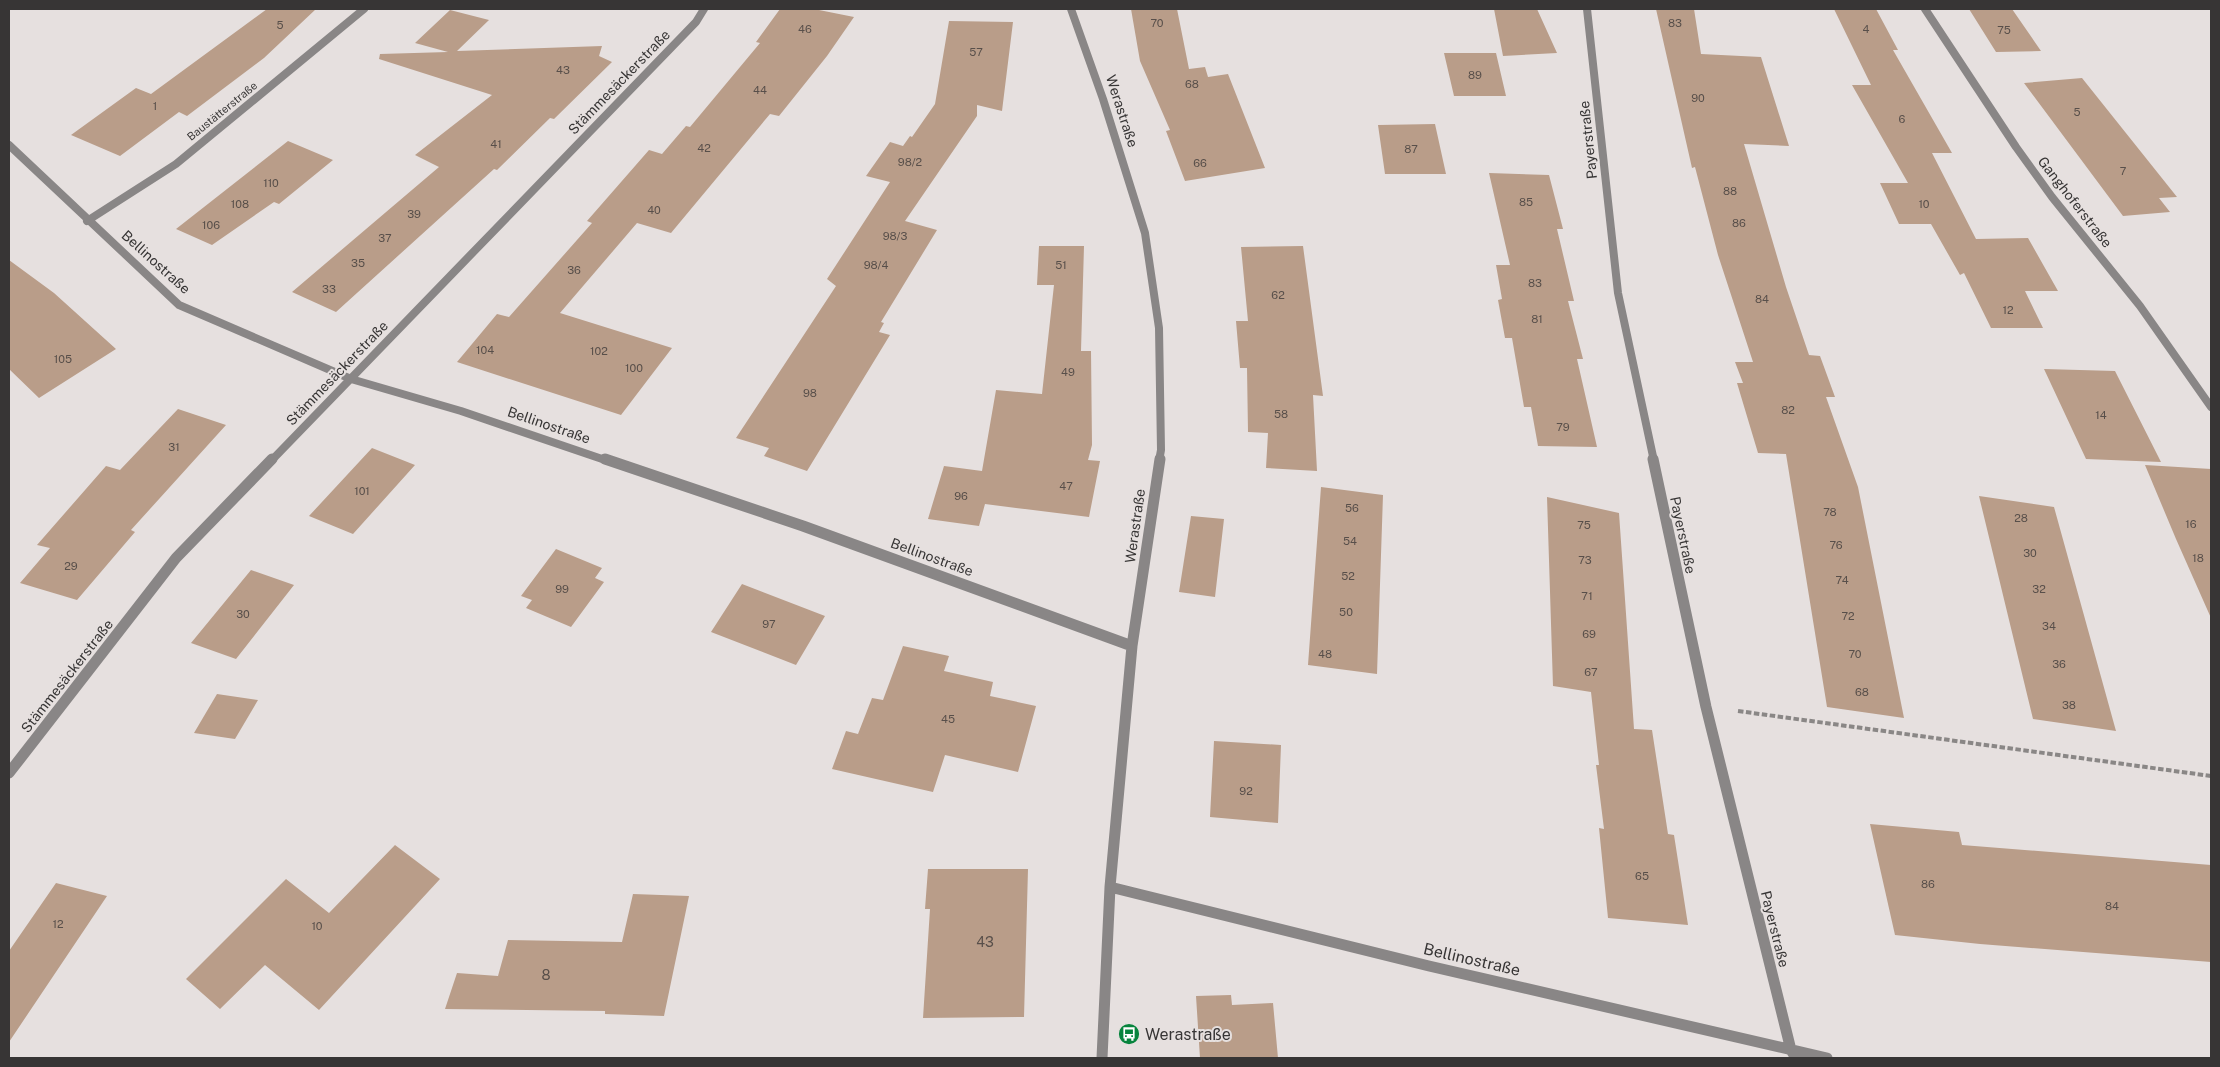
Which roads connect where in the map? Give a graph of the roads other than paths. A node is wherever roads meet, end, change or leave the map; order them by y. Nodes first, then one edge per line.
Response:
1 (364, 9) edge
2 (704, 9) edge
3 (1071, 9) edge
4 (1587, 9) edge
5 (1925, 9) edge
6 (9, 145) edge
7 (87, 221) junction
8 (350, 379) junction
9 (2211, 407) edge
10 (1132, 646) junction
11 (9, 773) edge
12 (1110, 887) junction
13 (1793, 1054) edge
14 (1102, 1058) edge
15 (1826, 1058) edge

1 - 7 street, Baustätterstraße
2 - 8 street, Stämmesäckerstraße
3 - 10 street, Werastraße
4 - 13 street, Payerstraße
5 - 9 street, Ganghoferstraße
6 - 7 street, Bellinostraße
7 - 8 street, Bellinostraße
8 - 10 street, Bellinostraße
8 - 11 street, Stämmesäckerstraße
10 - 12 street, Werastraße
12 - 13 street, Bellinostraße
12 - 14 street, Werastraße
13 - 15 street, Bellinostraße

